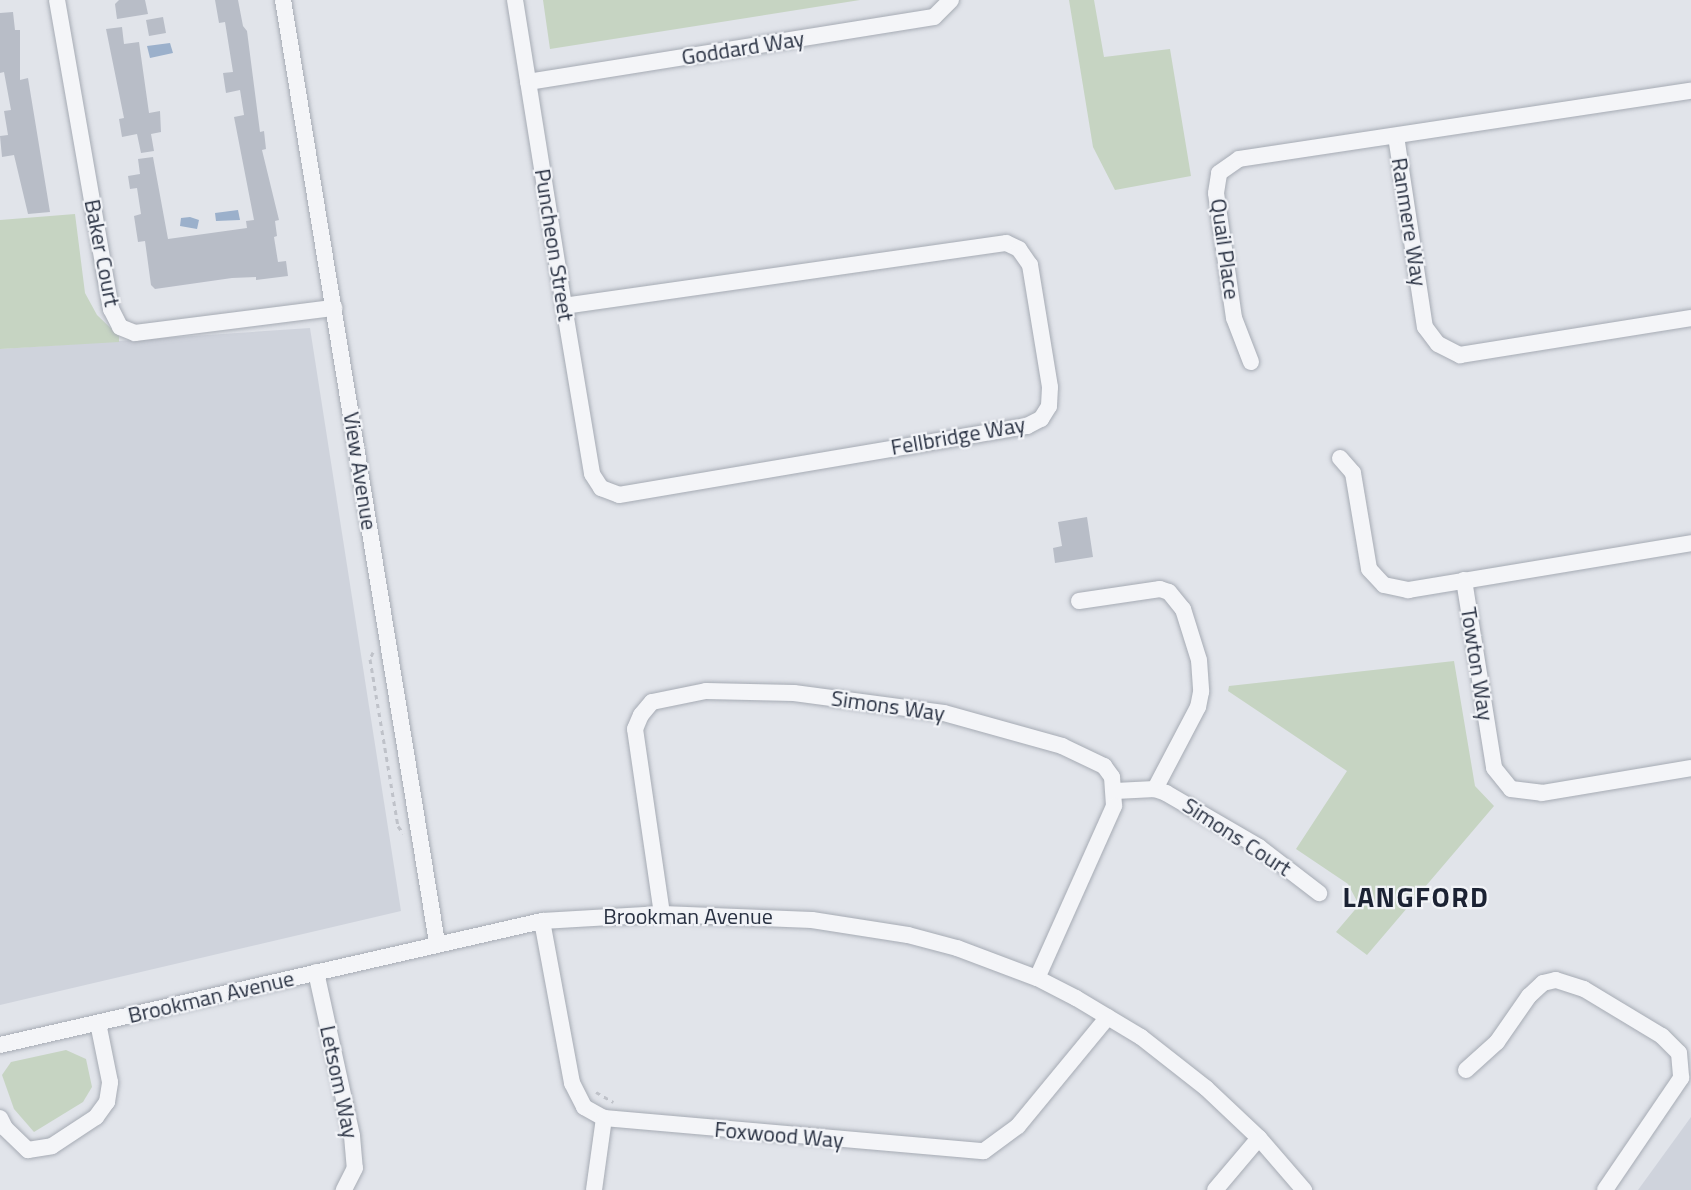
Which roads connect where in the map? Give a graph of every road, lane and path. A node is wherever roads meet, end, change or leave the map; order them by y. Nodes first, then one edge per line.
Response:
1 (57, 0) edge
2 (283, 0) edge
3 (515, 0) edge
4 (951, 0) edge
5 (528, 82) junction
6 (1691, 92) edge
7 (1396, 136) junction
8 (564, 306) junction
9 (334, 308) junction
10 (1691, 318) edge
11 (1251, 362) dead end
12 (1340, 458) dead end
13 (601, 488) joint
14 (1691, 543) edge
15 (1464, 580) junction
16 (1079, 601) dead end
17 (377, 646) dead end
18 (1691, 768) edge
19 (1155, 789) junction
20 (1115, 791) junction
21 (409, 841) dead end
22 (1319, 893) dead end
23 (662, 914) junction
24 (542, 921) junction
25 (437, 943) junction
26 (316, 972) junction
27 (1037, 978) junction
28 (1108, 1017) junction
29 (98, 1023) junction
30 (0, 1045) edge
31 (1466, 1070) dead end
32 (589, 1087) dead end
33 (0, 1118) edge
34 (610, 1119) junction
35 (1259, 1138) junction
36 (1610, 1188) edge
37 (344, 1190) edge
38 (594, 1190) edge
39 (1215, 1190) edge
40 (1304, 1190) edge

1 - 9 street, Baker Court
2 - 9 street, View Avenue
3 - 5 street, Puncheon Street
4 - 5 street, Goddard Way
5 - 8 street, Puncheon Street
6 - 7 street, Ranmere Way
7 - 10 street, Ranmere Way
7 - 11 street, Quail Place
8 - 13 street, Puncheon Street
8 - 13 street, Fellbridge Way
9 - 25 street, View Avenue
12 - 15 street
14 - 15 street, Towton Way
15 - 18 street, Towton Way
16 - 19 street
17 - 21 path
19 - 20 street, Simons Court
19 - 22 street, Simons Court
20 - 23 street, Simons Way
20 - 27 street
23 - 24 street, Brookman Avenue
23 - 27 street, Brookman Avenue
24 - 25 street, Brookman Avenue
24 - 34 street
25 - 26 street, Brookman Avenue
26 - 29 street, Brookman Avenue
26 - 37 street, Letsom Way
27 - 28 street, Brookman Avenue
28 - 34 street, Foxwood Way
28 - 35 street, Brookman Avenue
29 - 30 street, Brookman Avenue
29 - 33 street
31 - 36 street
32 - 34 path
34 - 38 street
35 - 39 street
35 - 40 street, Brookman Avenue

